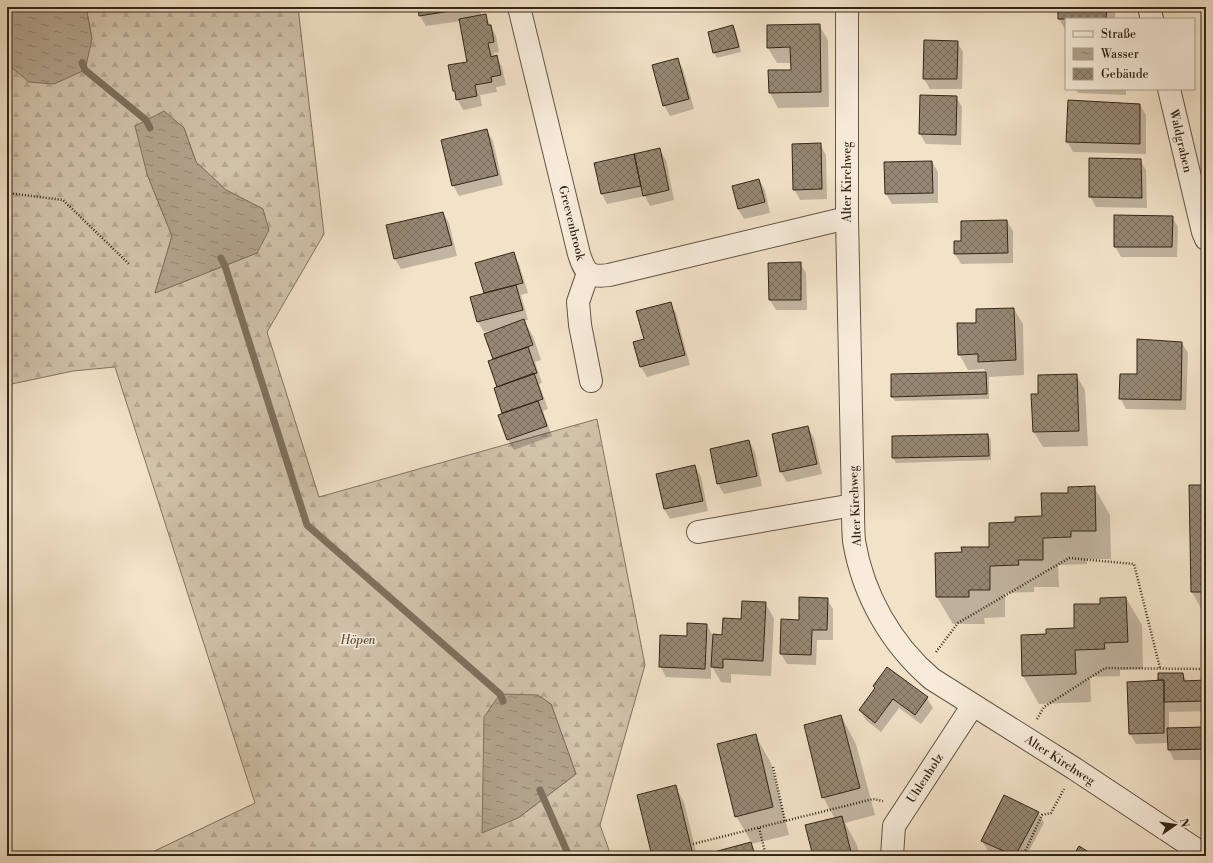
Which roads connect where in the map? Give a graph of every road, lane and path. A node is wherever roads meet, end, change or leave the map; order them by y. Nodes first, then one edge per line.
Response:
1 (520, 7) edge
2 (847, 7) edge
3 (1149, 7) edge
4 (1152, 18) edge
5 (1169, 90) edge
6 (7, 193) edge
7 (847, 218) junction
8 (1206, 239) edge
9 (130, 265) dead end
10 (588, 273) junction
11 (591, 381) dead end
12 (853, 504) junction
13 (698, 532) dead end
14 (1160, 668) junction
15 (1206, 669) edge
16 (922, 670) junction
17 (973, 705) junction
18 (1027, 738) junction
19 (773, 767) dead end
20 (1075, 769) junction
21 (907, 806) junction
22 (785, 821) junction
23 (760, 828) junction
24 (693, 844) dead end
25 (766, 856) edge
26 (892, 856) edge
27 (1023, 856) edge
28 (1206, 856) edge

1 - 10 street, Greevenbrook
2 - 7 street, Alter Kirchweg
3 - 4 street
5 - 8 street, Waldgraben
6 - 9 path
7 - 10 street, Greevenbrook
7 - 12 street, Alter Kirchweg
10 - 11 street
12 - 13 street
12 - 16 street, Alter Kirchweg
14 - 15 path
14 - 16 path
14 - 18 path
16 - 17 street, Alter Kirchweg
17 - 18 street, Alter Kirchweg
17 - 21 street, Uhlenholz
18 - 20 street, Alter Kirchweg
19 - 22 path
20 - 27 path
20 - 28 street, Alter Kirchweg
21 - 22 path
21 - 26 street, Uhlenholz
22 - 23 path
23 - 24 path
23 - 25 path

